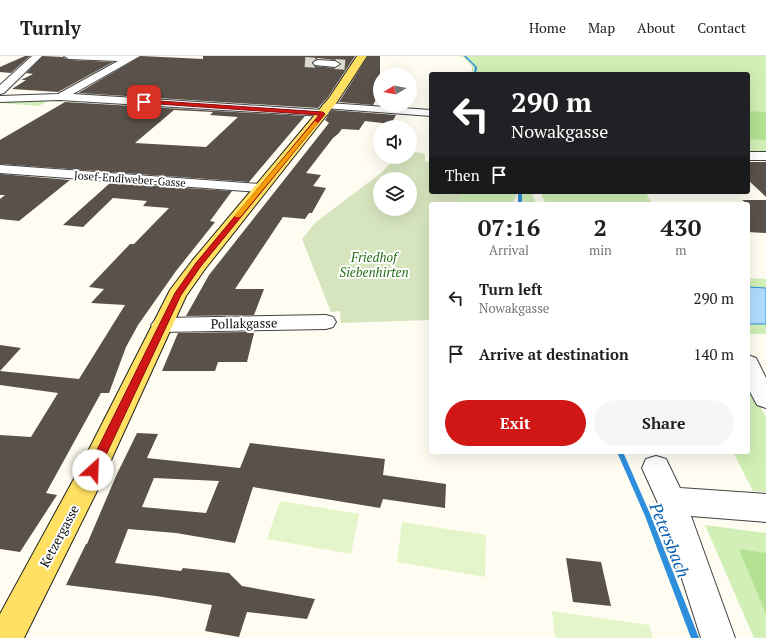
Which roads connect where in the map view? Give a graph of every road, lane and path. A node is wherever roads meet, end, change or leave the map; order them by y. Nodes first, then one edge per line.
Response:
1 (69, 56) edge
2 (362, 56) edge
3 (132, 57) edge
4 (39, 60) edge
5 (318, 63) tunnel mouth
6 (335, 64) tunnel mouth
7 (0, 79) edge
8 (12, 80) junction
9 (0, 91) edge
10 (60, 97) junction
11 (0, 99) edge
12 (326, 110) junction
13 (429, 113) edge
14 (750, 156) edge
15 (766, 156) edge
16 (0, 169) edge
17 (261, 188) junction
18 (326, 322) dead end
19 (162, 325) junction
20 (750, 370) edge
21 (766, 398) edge
22 (656, 468) dead end
23 (671, 501) junction
24 (766, 508) edge
25 (6, 638) edge
26 (718, 638) edge

1 - 3 street
2 - 12 main road, Ketzergasse
3 - 10 street
4 - 8 street
5 - 6 street
7 - 8 street
8 - 9 street
10 - 11 street
10 - 12 street
12 - 13 street
12 - 17 main road, Ketzergasse
14 - 15 street
16 - 17 street, Josef-Endlweber-Gasse
17 - 19 main road, Ketzergasse
18 - 19 street, Pollakgasse
19 - 25 main road, Ketzergasse
20 - 21 street
22 - 23 street
23 - 24 street
23 - 26 street

